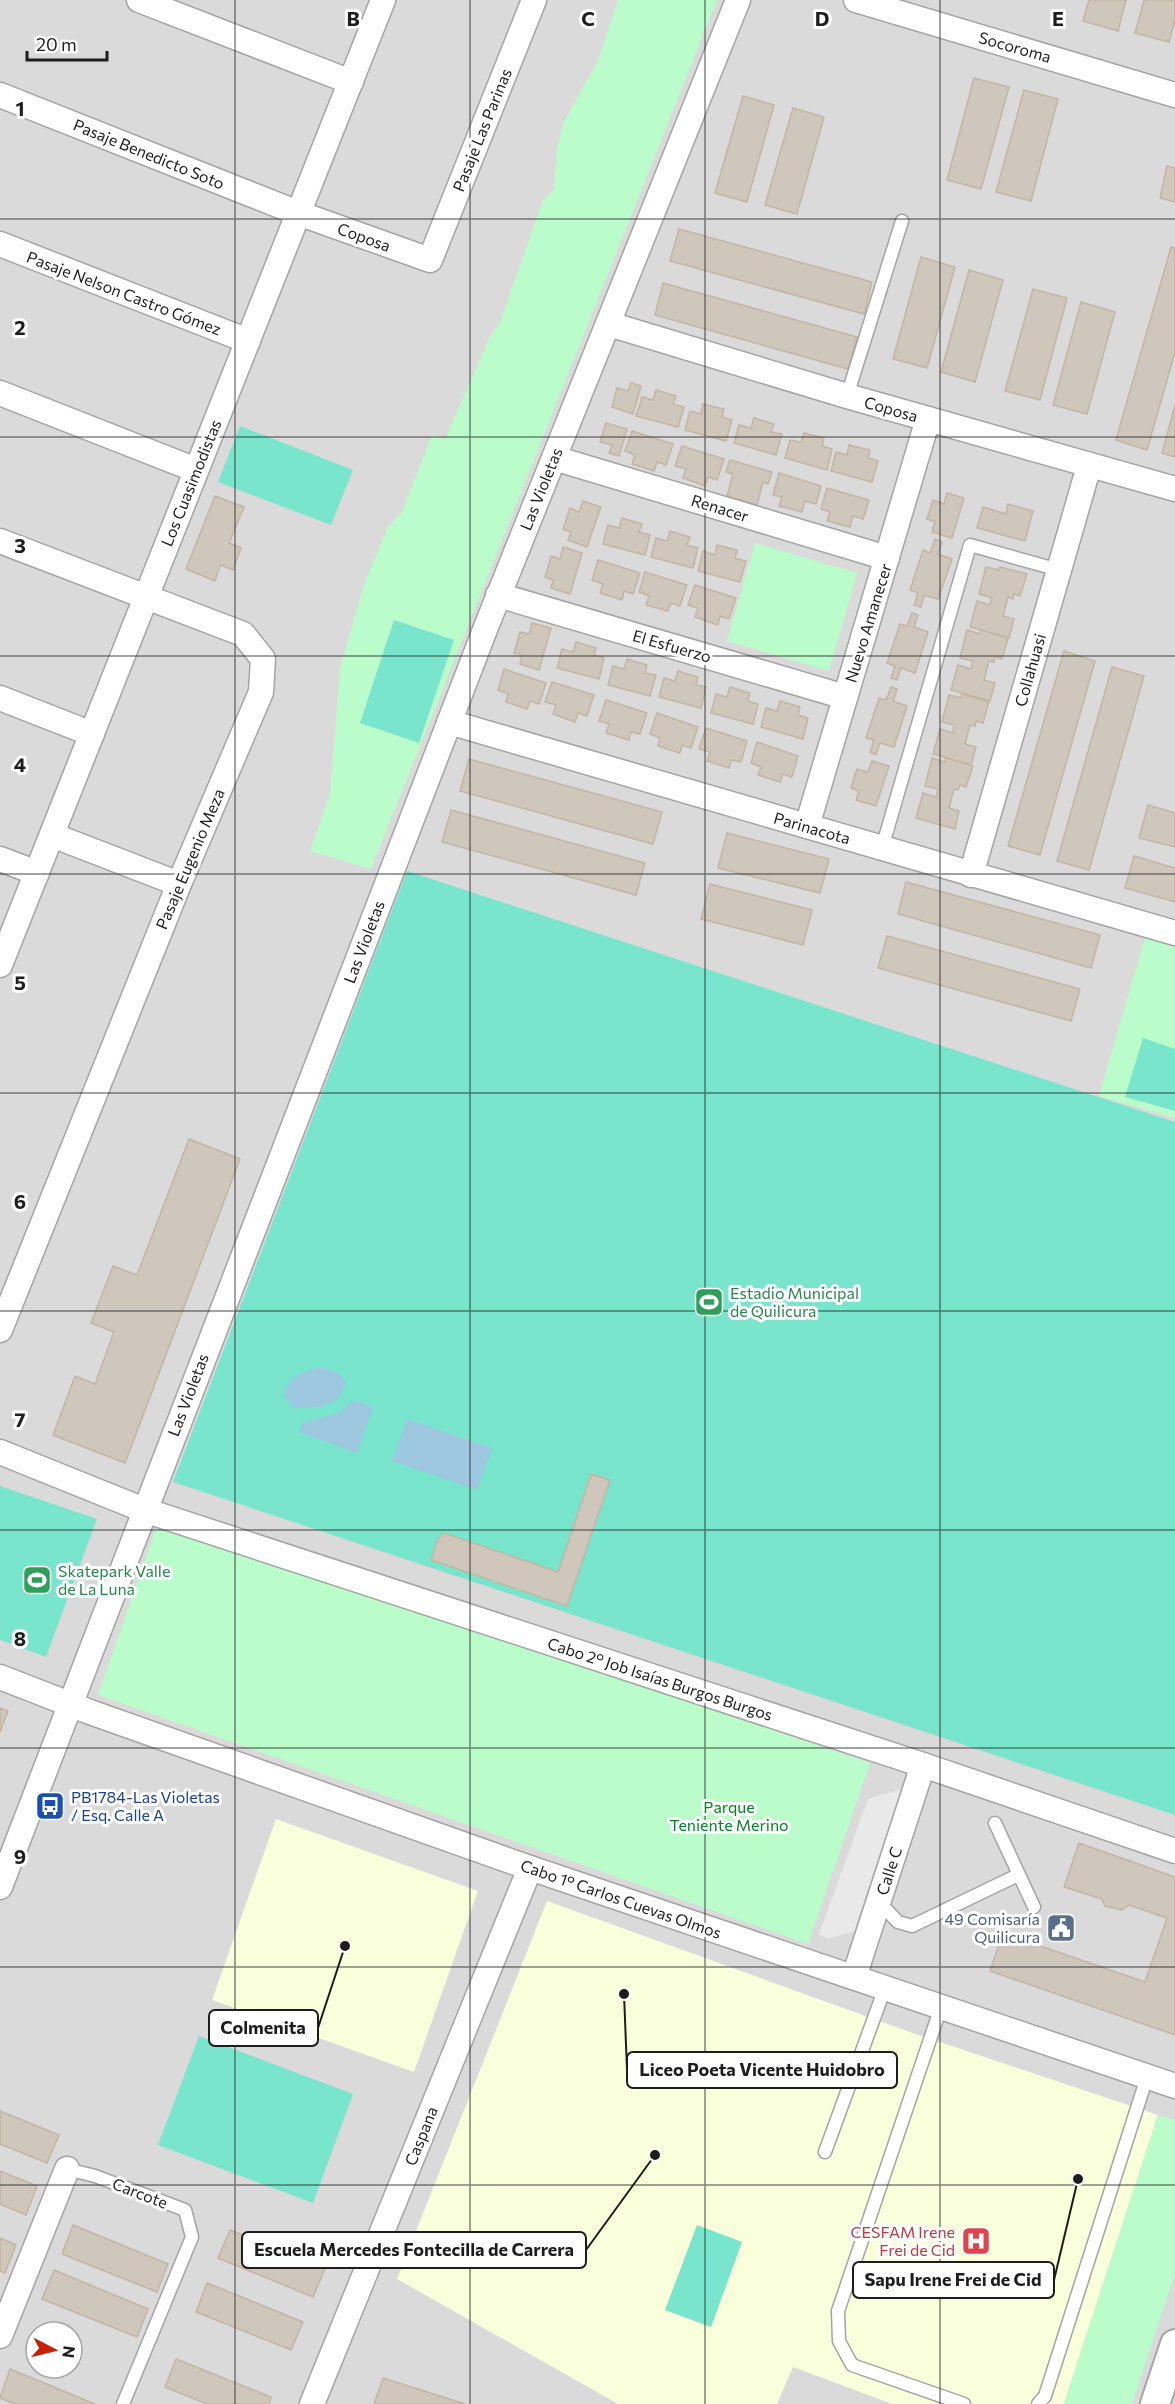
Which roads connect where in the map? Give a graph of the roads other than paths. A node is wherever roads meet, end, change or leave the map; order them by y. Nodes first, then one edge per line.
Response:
1 (139, 0) edge
2 (383, 0) edge
3 (534, 0) edge
4 (738, 0) edge
5 (856, 0) edge
6 (351, 82) junction
7 (0, 95) edge
8 (1175, 95) edge
9 (298, 213) junction
10 (902, 221) dead end
11 (0, 244) edge
12 (430, 260) joint
13 (609, 324) junction
14 (248, 341) junction
15 (0, 393) edge
16 (848, 396) junction
17 (928, 419) junction
18 (554, 458) junction
19 (1089, 466) junction
20 (196, 470) junction
21 (1175, 489) edge
22 (0, 541) edge
23 (887, 558) junction
24 (1059, 570) junction
25 (498, 595) junction
26 (146, 598) junction
27 (846, 697) junction
28 (0, 698) edge
29 (449, 722) junction
30 (92, 734) junction
31 (807, 826) junction
32 (52, 835) junction
33 (882, 848) junction
34 (0, 859) edge
35 (37, 873) junction
36 (971, 875) junction
37 (179, 884) junction
38 (1175, 933) edge
39 (0, 965) edge
40 (0, 1330) edge
41 (0, 1452) edge
42 (144, 1510) junction
43 (0, 1677) edge
44 (70, 1704) junction
45 (923, 1765) junction
46 (995, 1823) dead end
47 (1175, 1851) edge
48 (530, 1868) junction
49 (1018, 1875) junction
50 (0, 1887) edge
51 (879, 1902) junction
52 (1034, 1907) dead end
53 (854, 1977) junction
54 (885, 1988) junction
55 (941, 2007) junction
56 (1147, 2077) junction
57 (1175, 2086) edge
58 (825, 2152) dead end
59 (67, 2169) joint
60 (0, 2336) edge
61 (1175, 2344) edge
62 (123, 2404) edge
63 (312, 2404) edge
64 (964, 2404) edge
65 (1038, 2404) edge
66 (1155, 2404) edge

1 - 6 street
2 - 6 street, Los Cuasimodistas
3 - 12 street, Pasaje Las Parinas
4 - 13 street, Las Violetas
5 - 8 street, Socoroma
6 - 9 street, Los Cuasimodistas
7 - 9 street, Pasaje Benedicto Soto
9 - 12 street, Coposa
9 - 14 street, Los Cuasimodistas
10 - 16 lane
11 - 14 street, Pasaje Nelson Castro Gómez
13 - 16 street, Coposa
13 - 18 street, Las Violetas
14 - 20 street, Los Cuasimodistas
15 - 20 street
16 - 17 street, Coposa
17 - 19 street, Coposa
17 - 23 street, Nuevo Amanecer
18 - 23 street, Renacer
18 - 25 street, Las Violetas
19 - 21 street, Coposa
19 - 24 street, Collahuasi
20 - 26 street, Los Cuasimodistas
22 - 26 street, Pasaje Eugenio Meza
23 - 27 street, Nuevo Amanecer
24 - 33 lane
24 - 36 street, Collahuasi
25 - 27 street, El Esfuerzo
25 - 29 street, Las Violetas
26 - 30 street, Los Cuasimodistas
26 - 37 street, Pasaje Eugenio Meza
27 - 31 street, Nuevo Amanecer
28 - 30 street
29 - 31 street, Parinacota
29 - 42 street, Las Violetas
30 - 32 street, Los Cuasimodistas
31 - 33 street, Parinacota
32 - 35 street, Los Cuasimodistas
32 - 37 street
33 - 36 street, Parinacota
34 - 35 street
35 - 39 street, Los Cuasimodistas
36 - 38 street, Parinacota
37 - 40 street, Pasaje Eugenio Meza
41 - 42 street, Cabo 2° Job Isaías Burgos Burgos
42 - 44 street, Las Violetas
42 - 45 street, Cabo 2° Job Isaías Burgos Burgos
43 - 44 street, Cabo 1° Carlos Cuevas Olmos
44 - 48 street, Cabo 1° Carlos Cuevas Olmos
44 - 50 street, Las Violetas
45 - 47 street, Cabo 2° Job Isaías Burgos Burgos
45 - 51 street, Calle C
46 - 49 lane
48 - 53 street, Cabo 1° Carlos Cuevas Olmos
48 - 63 street, Caspana
49 - 51 lane
49 - 52 lane
51 - 53 street, Calle C
53 - 54 street, Cabo 1° Carlos Cuevas Olmos
54 - 55 street, Cabo 1° Carlos Cuevas Olmos
54 - 58 lane
55 - 56 street, Cabo 1° Carlos Cuevas Olmos
55 - 64 lane
56 - 57 street, Cabo 1° Carlos Cuevas Olmos
56 - 65 lane
59 - 60 street, Carcote
59 - 62 lane, Carcote
61 - 66 street

